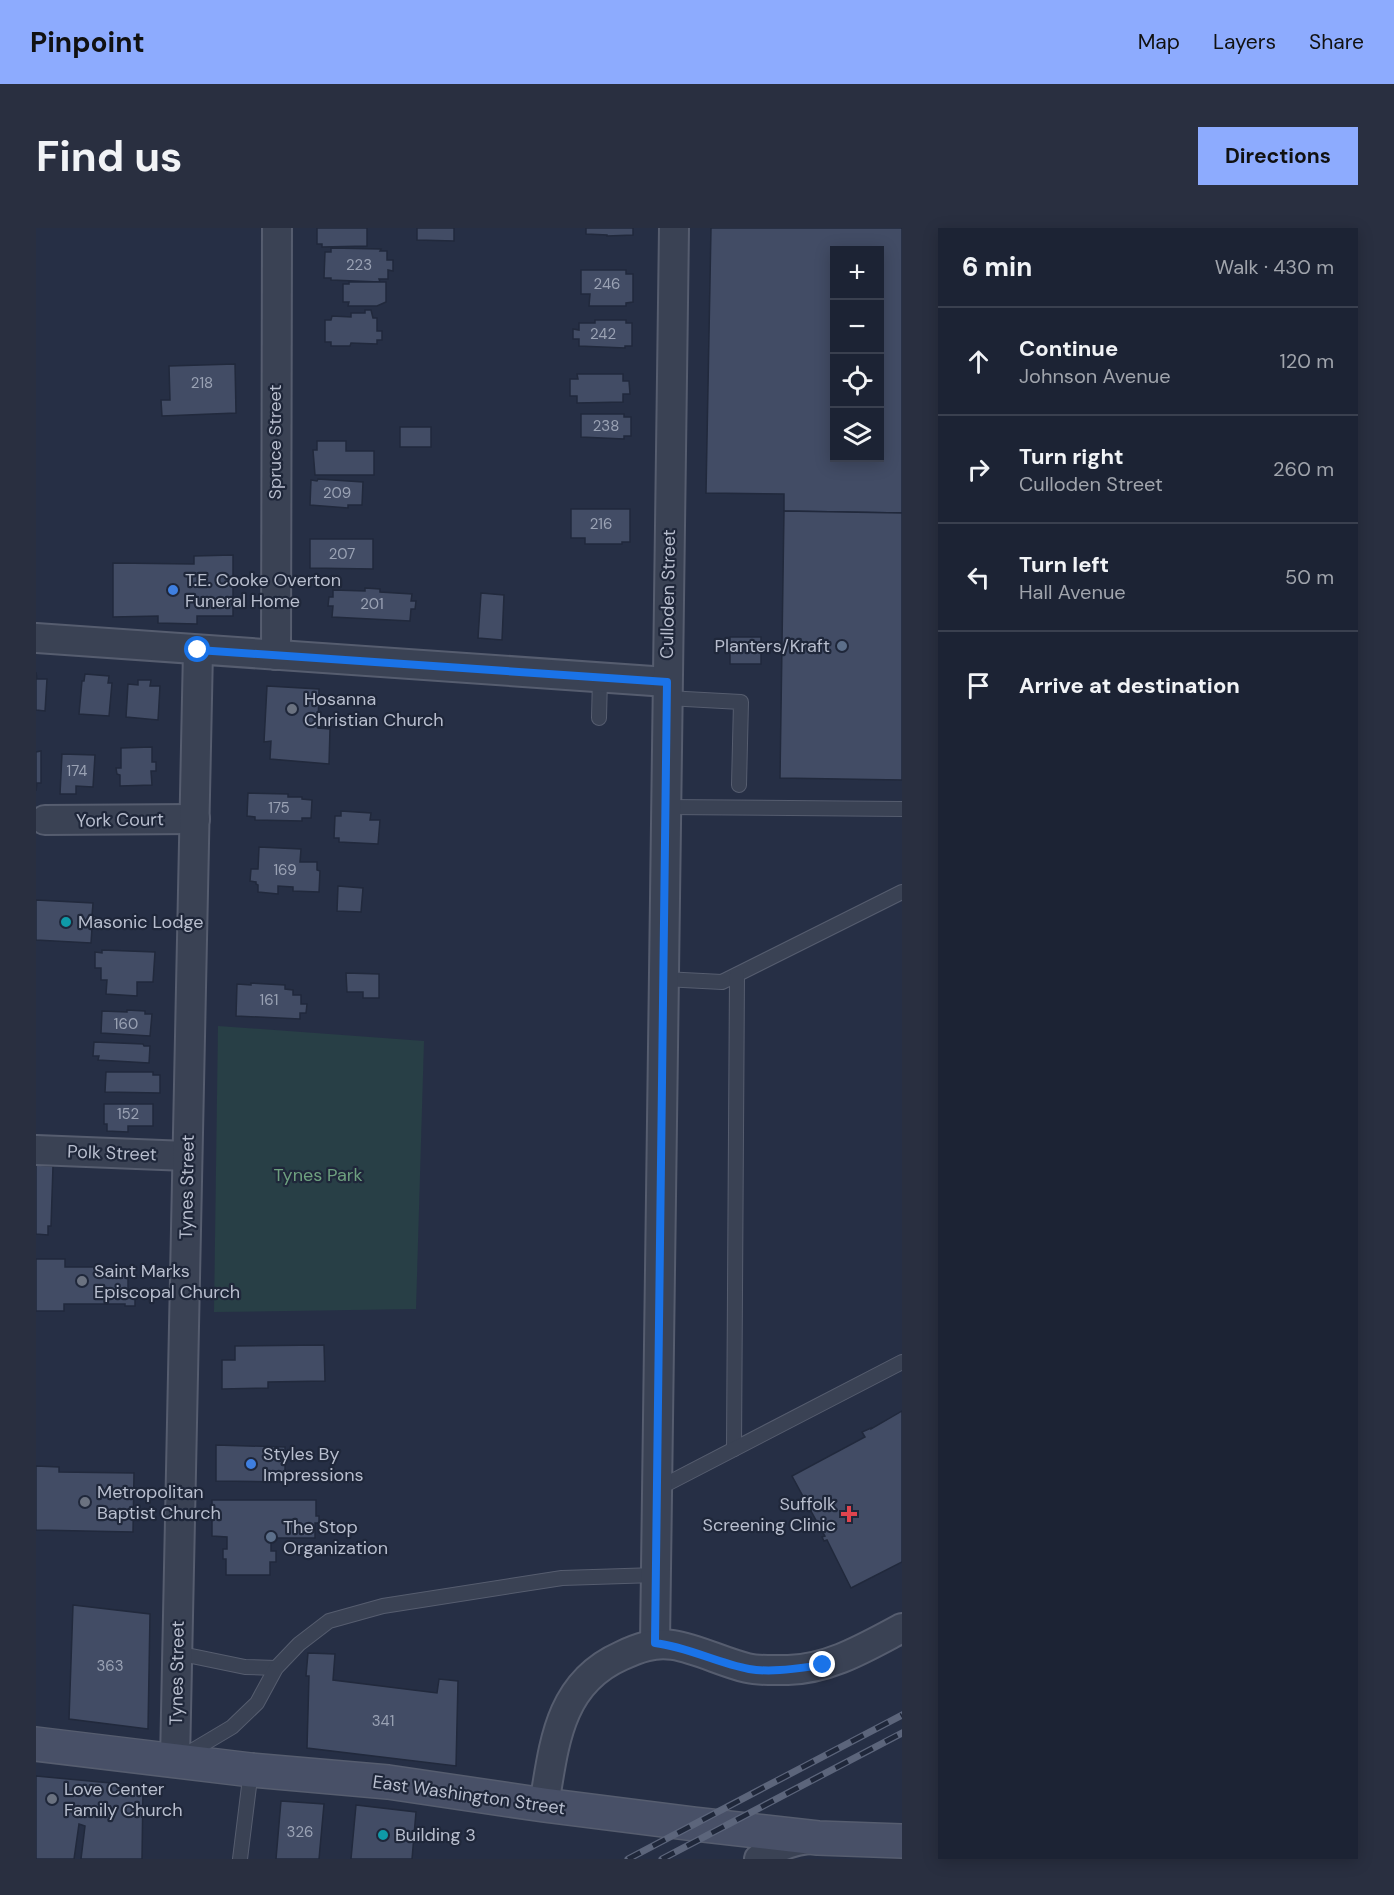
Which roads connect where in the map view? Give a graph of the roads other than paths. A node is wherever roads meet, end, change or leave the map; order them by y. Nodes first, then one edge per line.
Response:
1 (277, 228) edge
2 (674, 228) edge
3 (36, 638) edge
4 (198, 650) junction
5 (276, 655) junction
6 (600, 678) junction
7 (667, 690) junction
8 (599, 718) dead end
9 (739, 785) dead end
10 (666, 807) junction
11 (902, 809) edge
12 (195, 819) junction
13 (45, 820) dead end
14 (902, 892) edge
15 (737, 975) junction
16 (663, 979) junction
17 (36, 1150) edge
18 (187, 1156) junction
19 (902, 1362) edge
20 (734, 1449) junction
21 (657, 1489) junction
22 (656, 1575) junction
23 (902, 1628) edge
24 (655, 1643) junction
25 (177, 1653) junction
26 (276, 1668) junction
27 (36, 1744) edge
28 (175, 1761) junction
29 (251, 1770) junction
30 (544, 1805) junction
31 (902, 1841) edge
32 (818, 1848) edge
33 (240, 1859) edge
34 (759, 1859) edge

1 - 5 street, Spruce Street
2 - 7 street, Culloden Street
3 - 4 street
4 - 5 street
4 - 12 street, Tynes Street
5 - 6 street
6 - 7 street
6 - 8 lane
7 - 9 lane
7 - 10 street, Culloden Street
10 - 11 lane
10 - 16 street, Culloden Street
12 - 13 street, York Court
12 - 18 street, Tynes Street
14 - 15 lane
15 - 16 lane
15 - 20 lane
16 - 21 street, Culloden Street
17 - 18 street, Polk Street
18 - 25 street, Tynes Street
19 - 20 lane
20 - 21 lane
21 - 22 street, Culloden Street
22 - 24 street, Culloden Street
22 - 26 lane
23 - 24 street
24 - 30 street
25 - 26 lane
25 - 28 street, Tynes Street
26 - 28 lane
27 - 28 main road, East Washington Street
28 - 29 main road, East Washington Street
29 - 30 main road, East Washington Street
29 - 33 lane
30 - 32 main road, East Washington Street
31 - 32 main road, East Washington Street
32 - 34 street

